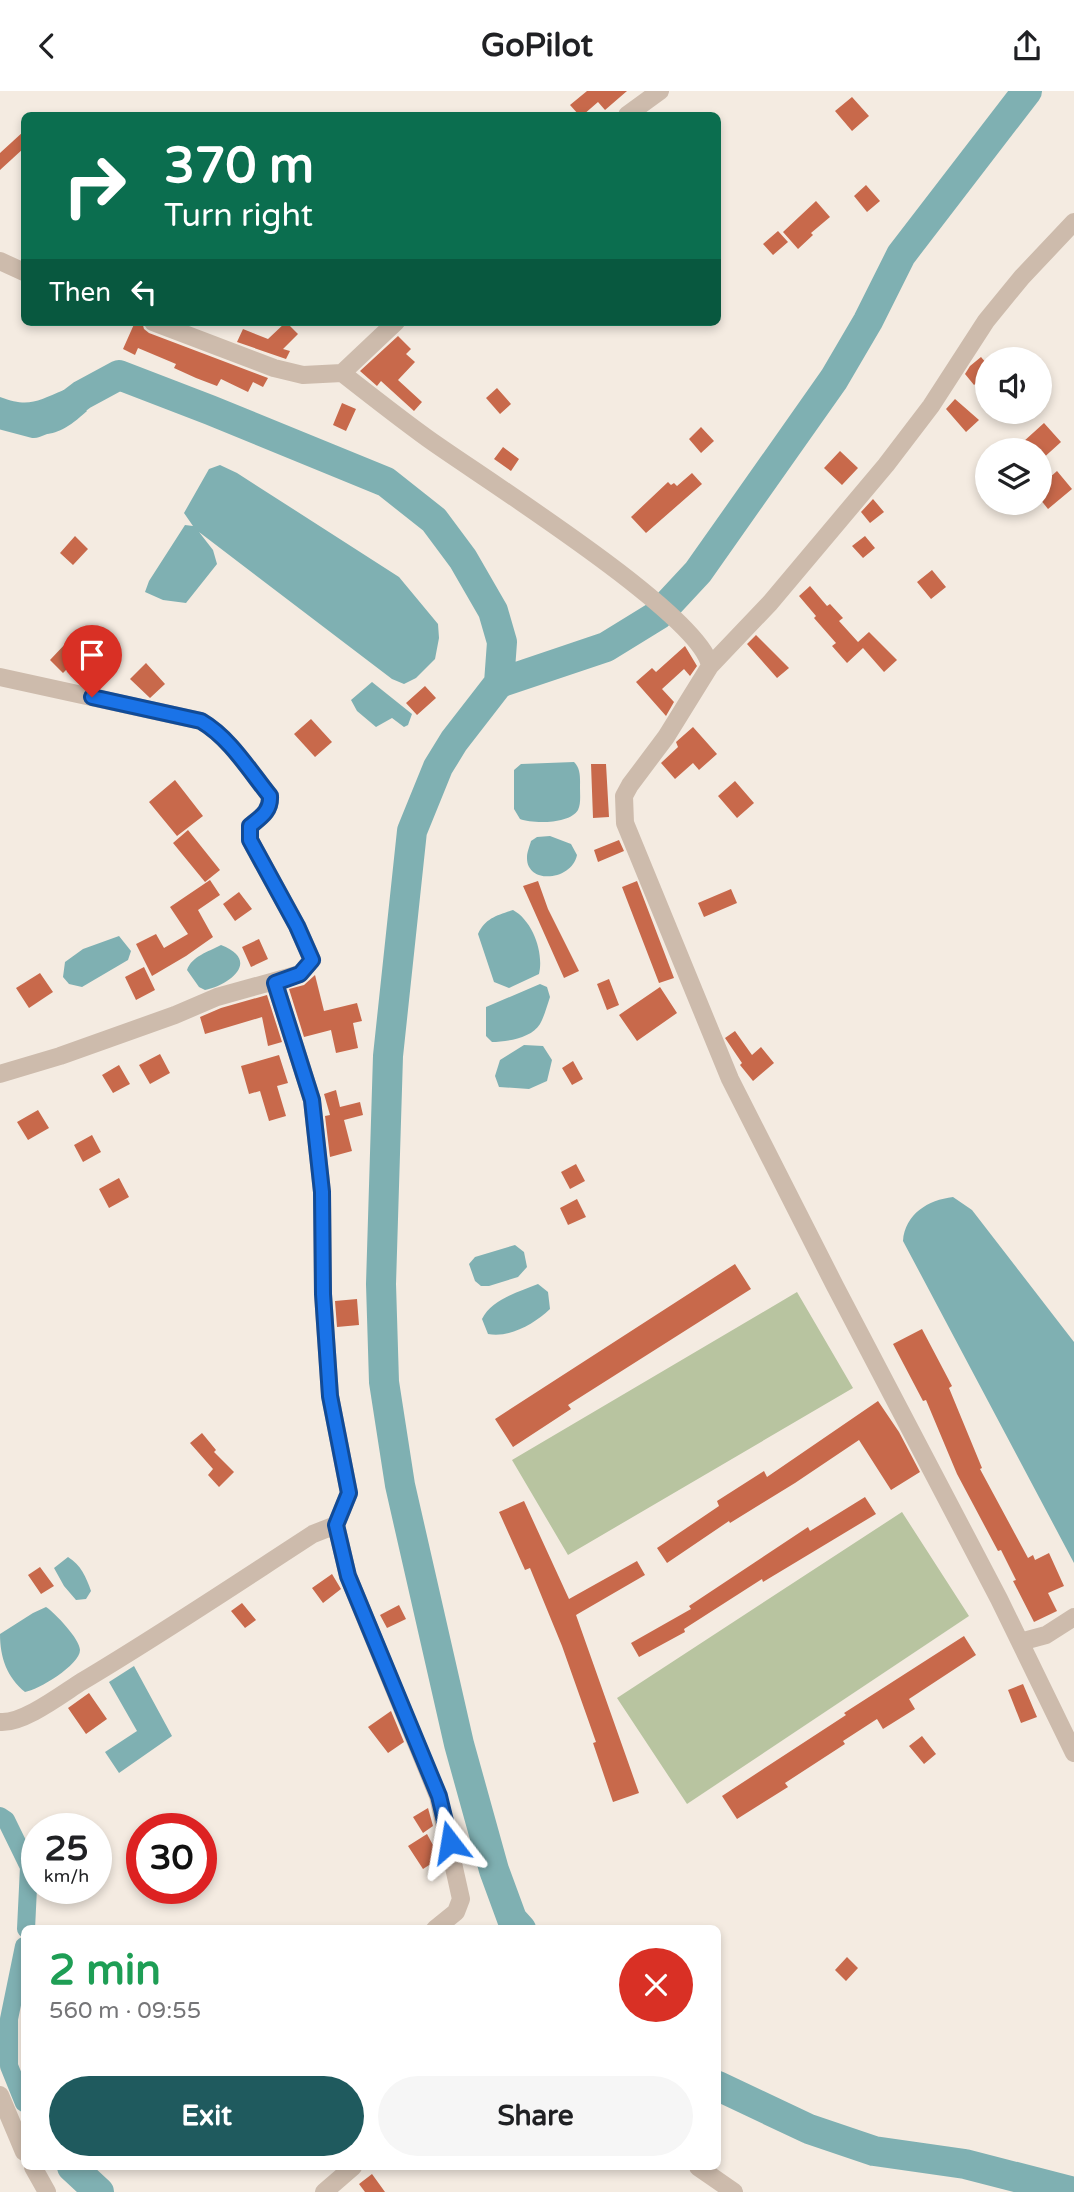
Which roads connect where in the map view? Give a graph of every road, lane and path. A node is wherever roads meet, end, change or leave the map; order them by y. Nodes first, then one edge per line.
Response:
1 (660, 91) edge
2 (631, 112) edge
3 (1074, 222) edge
4 (0, 261) edge
5 (21, 271) edge
6 (164, 326) edge
7 (392, 326) edge
8 (342, 373) junction
9 (710, 666) junction
10 (0, 677) edge
11 (275, 983) junction
12 (0, 1074) edge
13 (336, 1525) junction
14 (1074, 1617) edge
15 (1020, 1642) junction
16 (0, 1722) edge
17 (1074, 1753) edge
18 (440, 1925) edge
19 (0, 2095) edge
20 (21, 2145) edge
21 (35, 2170) edge
22 (350, 2170) edge
23 (702, 2170) edge
24 (47, 2192) edge
25 (324, 2192) edge
26 (734, 2192) edge

1 - 2 street
3 - 9 street
4 - 5 street
6 - 8 street
7 - 8 street
8 - 9 street
9 - 15 street
10 - 11 street
11 - 12 street
11 - 13 street
13 - 16 street
13 - 18 street
14 - 15 street
15 - 17 street
19 - 20 street
21 - 24 street
22 - 25 street
23 - 26 street

